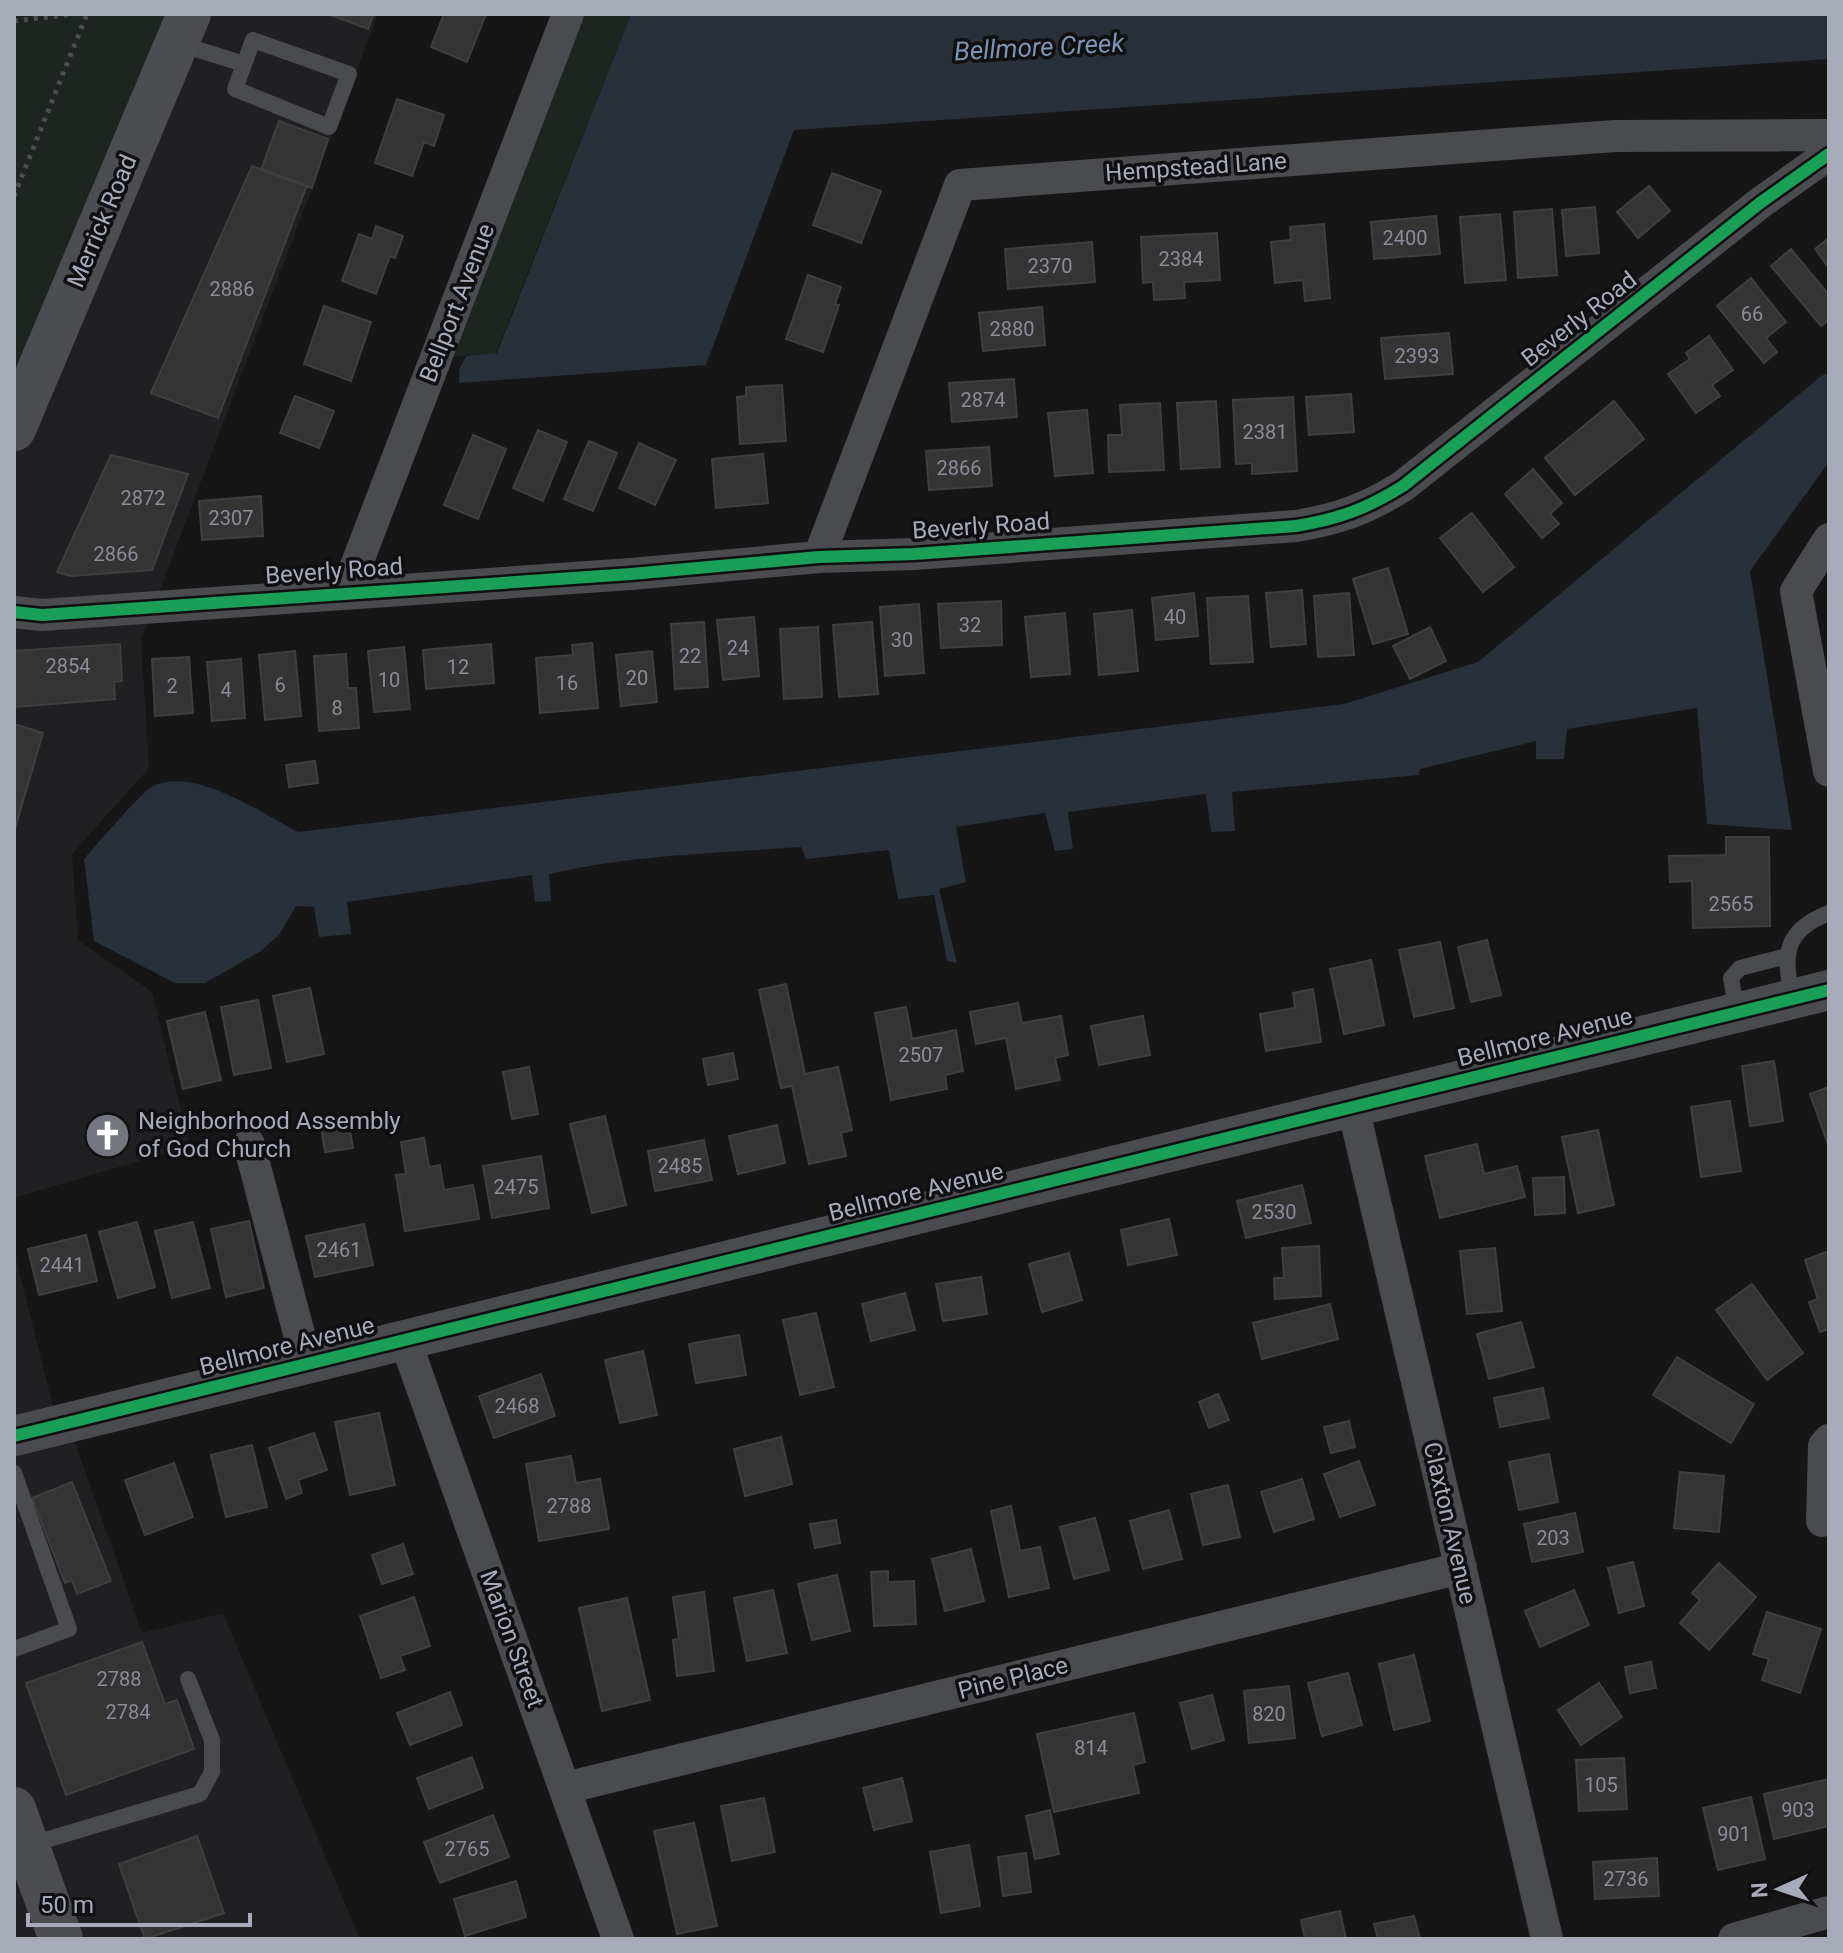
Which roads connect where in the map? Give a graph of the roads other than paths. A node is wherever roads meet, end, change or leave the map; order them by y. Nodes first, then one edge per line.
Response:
1 (568, 14) edge
2 (183, 29) edge
3 (244, 64) junction
4 (1829, 135) edge
5 (1829, 154) edge
6 (14, 429) edge
7 (1829, 539) edge
8 (819, 557) junction
9 (346, 592) junction
10 (14, 612) edge
11 (1829, 771) edge
12 (1829, 913) edge
13 (1787, 956) junction
14 (1811, 995) edge
15 (1737, 1013) junction
16 (1353, 1107) junction
17 (249, 1144) dead end
18 (405, 1340) junction
19 (307, 1364) junction
20 (14, 1436) edge
21 (1829, 1440) edge
22 (15, 1482) edge
23 (1822, 1521) dead end
24 (1461, 1568) junction
25 (15, 1644) edge
26 (188, 1679) dead end
27 (565, 1788) junction
28 (20, 1827) edge
29 (28, 1890) edge
30 (1829, 1912) edge
31 (61, 1939) edge
32 (618, 1939) edge
33 (1547, 1939) edge
34 (1734, 1939) edge

1 - 9 street, Bellport Avenue
2 - 3 lane
2 - 6 main road, Merrick Road
3 - 3 lane
4 - 8 street, Hempstead Lane
5 - 8 street, Beverly Road
7 - 11 street
8 - 9 street, Beverly Road
9 - 10 street, Beverly Road
12 - 13 lane
13 - 14 lane
13 - 15 lane
14 - 15 street, Bellmore Avenue
15 - 16 street, Bellmore Avenue
16 - 18 street, Bellmore Avenue
16 - 24 street, Claxton Avenue
17 - 19 street
18 - 19 street, Bellmore Avenue
18 - 27 street, Marion Street
19 - 20 street, Bellmore Avenue
21 - 23 street
22 - 25 lane
24 - 27 street, Pine Place
24 - 33 street, Claxton Avenue
26 - 28 lane
27 - 32 street, Marion Street
28 - 29 main road
29 - 31 main road
30 - 34 street

